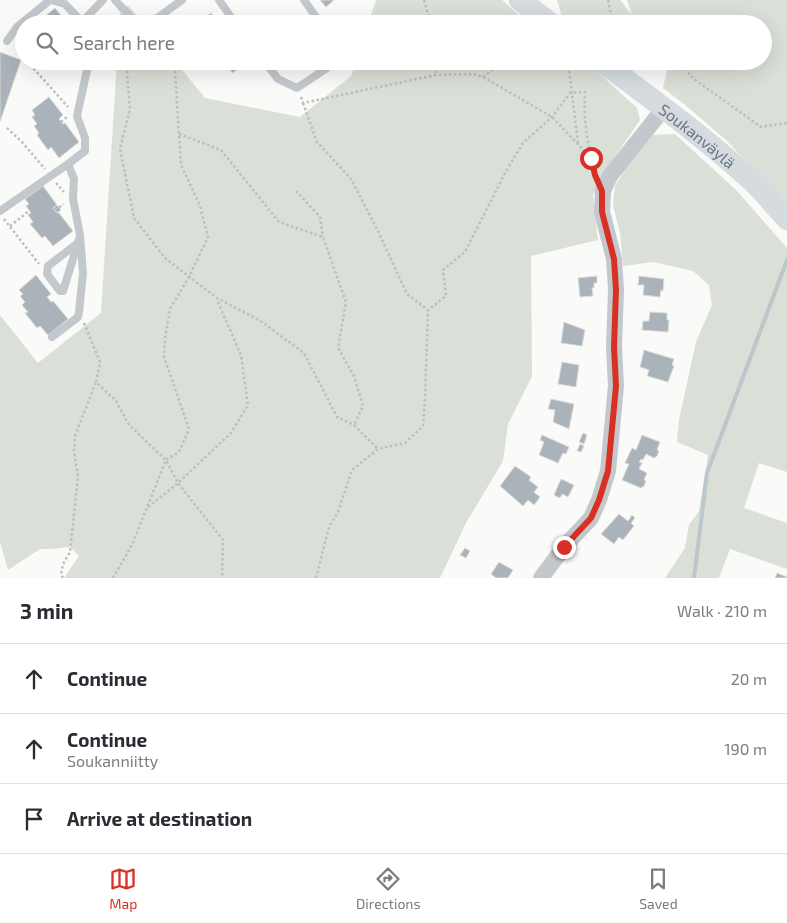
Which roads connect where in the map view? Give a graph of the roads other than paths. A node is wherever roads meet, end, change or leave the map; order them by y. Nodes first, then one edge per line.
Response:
1 (51, 0) edge
2 (103, 0) edge
3 (115, 0) edge
4 (182, 0) edge
5 (219, 0) edge
6 (304, 0) edge
7 (529, 3) edge
8 (32, 15) edge
9 (75, 15) edge
10 (89, 15) edge
11 (129, 15) edge
12 (161, 15) edge
13 (230, 15) edge
14 (315, 15) edge
15 (542, 15) edge
16 (15, 30) edge
17 (7, 41) dead end
18 (87, 70) edge
19 (271, 70) edge
20 (324, 70) edge
21 (613, 70) edge
22 (664, 108) junction
23 (68, 164) junction
24 (0, 211) edge
25 (787, 219) edge
26 (79, 239) junction
27 (52, 337) dead end
28 (541, 578) edge

1 - 8 lane
1 - 9 lane
2 - 10 lane
3 - 11 lane
4 - 12 lane
5 - 13 lane
6 - 14 lane
7 - 15 main road
16 - 17 lane
18 - 23 lane
19 - 20 lane
21 - 22 main road, Soukanväylä
22 - 25 main road, Soukanväylä
22 - 28 street
23 - 24 lane
23 - 26 lane
26 - 26 lane
26 - 27 lane

